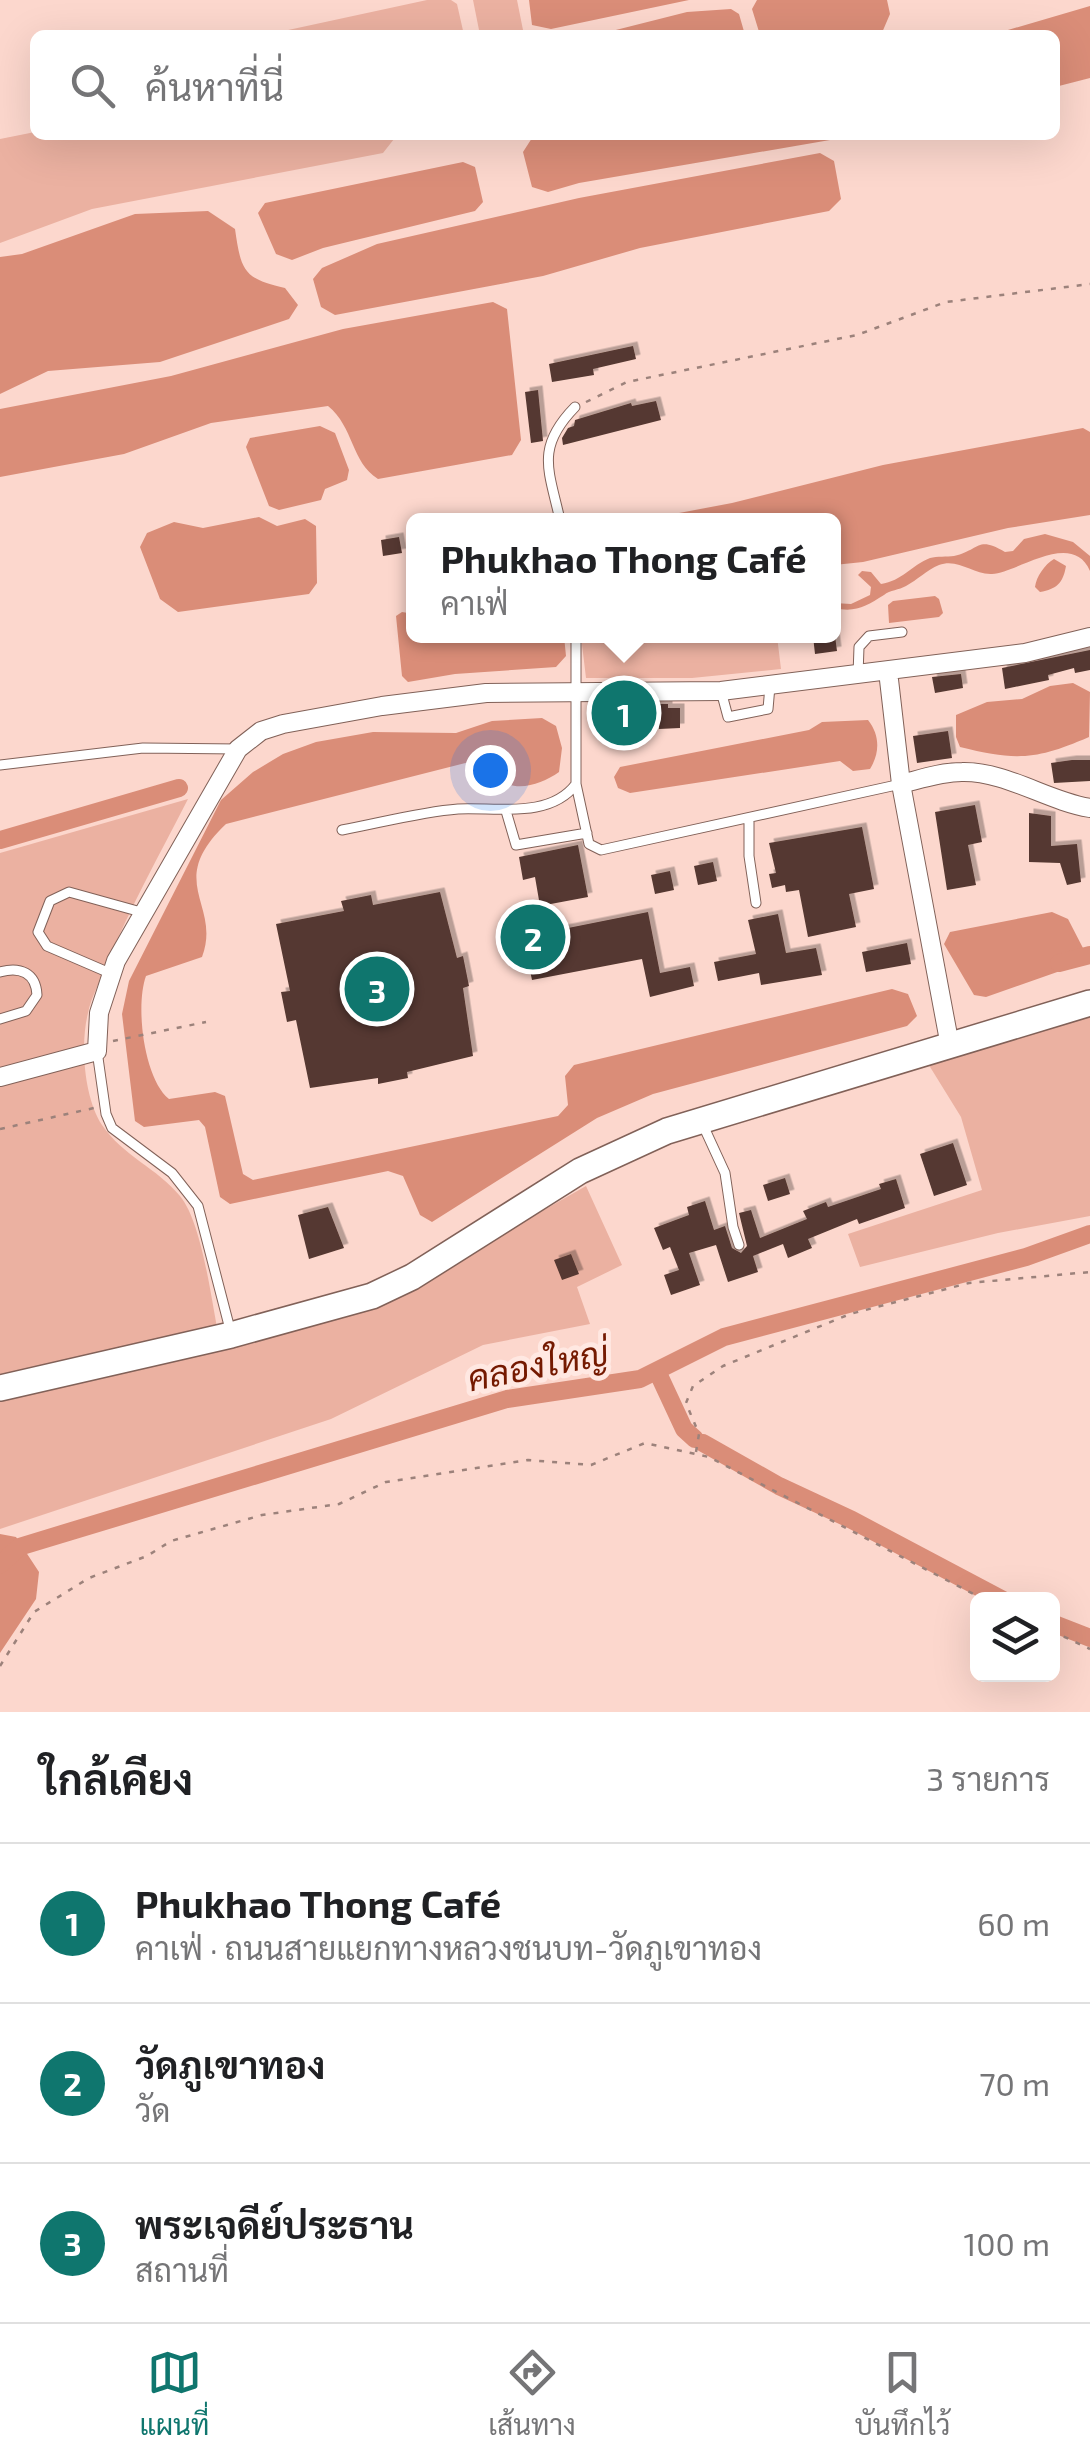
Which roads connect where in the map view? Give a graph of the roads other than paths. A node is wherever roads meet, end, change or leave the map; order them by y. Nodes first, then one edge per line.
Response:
1 (575, 407) road end
2 (559, 513) edge
3 (902, 632) dead end
4 (1090, 637) edge
5 (576, 643) edge
6 (888, 671) junction
7 (858, 675) junction
8 (770, 686) junction
9 (721, 691) junction
10 (577, 693) junction
11 (238, 748) junction
12 (0, 765) edge
13 (576, 784) junction
14 (901, 784) junction
15 (1090, 808) edge
16 (506, 811) junction
17 (749, 818) junction
18 (342, 830) dead end
19 (587, 833) junction
20 (756, 902) dead end
21 (142, 912) junction
22 (0, 972) edge
23 (112, 974) junction
24 (1090, 1003) edge
25 (0, 1019) edge
26 (950, 1046) junction
27 (97, 1051) junction
28 (0, 1077) edge
29 (701, 1120) junction
30 (739, 1244) dead end
31 (231, 1335) junction
32 (0, 1388) edge

1 - 2 lane
3 - 7 lane
4 - 6 street
5 - 10 lane
6 - 7 street
6 - 14 street
7 - 8 street
8 - 9 street
8 - 9 lane
9 - 10 street
10 - 11 street
10 - 13 lane
11 - 12 lane
11 - 21 street
13 - 16 lane
13 - 19 lane
14 - 15 street
14 - 17 lane
14 - 26 street
16 - 18 lane
16 - 19 lane
17 - 19 lane
17 - 20 lane
21 - 23 street
21 - 23 lane
22 - 25 lane
23 - 27 street
24 - 26 street
26 - 29 street
27 - 28 street
27 - 31 lane
29 - 30 lane
29 - 31 street
31 - 32 street

